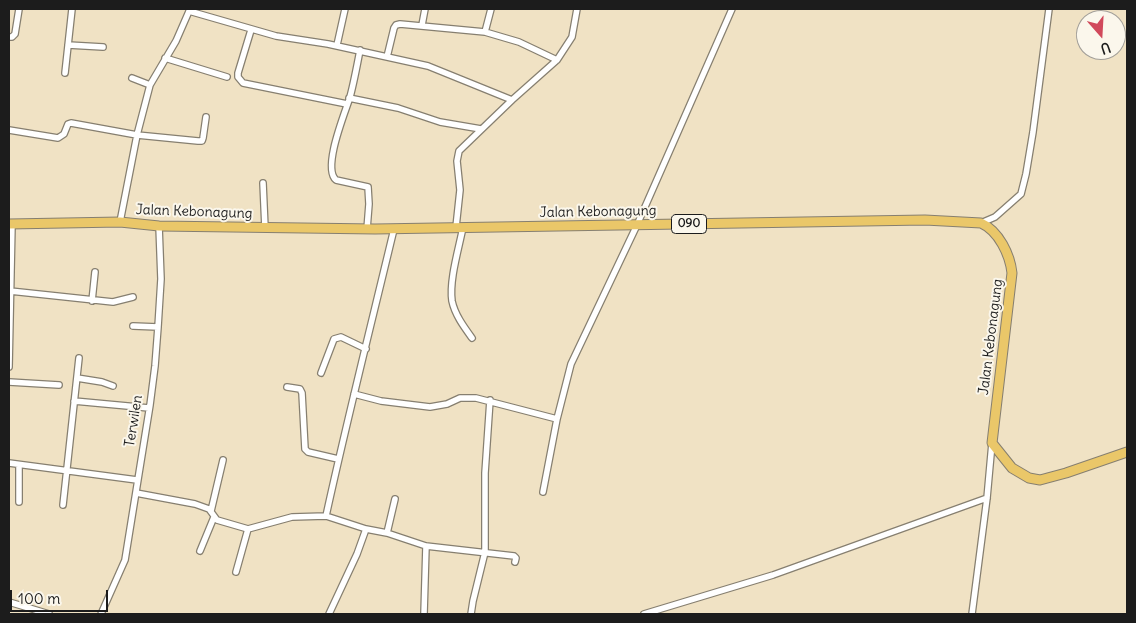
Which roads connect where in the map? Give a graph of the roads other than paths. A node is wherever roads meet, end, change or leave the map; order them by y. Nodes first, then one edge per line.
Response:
1 (19, 9) edge
2 (72, 9) edge
3 (345, 9) edge
4 (425, 9) edge
5 (491, 9) edge
6 (577, 9) edge
7 (732, 9) edge
8 (1049, 9) edge
9 (190, 10) edge
10 (422, 25) junction
11 (251, 30) junction
12 (485, 32) junction
13 (9, 37) edge
14 (68, 45) junction
15 (337, 46) junction
16 (104, 47) dead end
17 (360, 50) junction
18 (387, 57) junction
19 (165, 58) junction
20 (557, 60) junction
21 (65, 73) dead end
22 (227, 77) dead end
23 (132, 78) dead end
24 (150, 85) junction
25 (350, 98) junction
26 (512, 100) junction
27 (347, 104) junction
28 (206, 116) dead end
29 (481, 129) junction
30 (9, 130) edge
31 (137, 135) junction
32 (263, 183) dead end
33 (120, 222) junction
34 (981, 223) junction
35 (10, 224) edge
36 (637, 225) junction
37 (159, 226) junction
38 (459, 227) junction
39 (265, 228) junction
40 (367, 229) junction
41 (394, 229) junction
42 (95, 272) dead end
43 (10, 291) junction
44 (133, 296) dead end
45 (92, 301) junction
46 (133, 326) dead end
47 (158, 327) junction
48 (472, 338) dead end
49 (366, 349) junction
50 (79, 358) dead end
51 (9, 367) edge
52 (321, 373) dead end
53 (77, 378) junction
54 (9, 382) edge
55 (58, 386) dead end
56 (113, 386) dead end
57 (287, 387) dead end
58 (354, 394) junction
59 (490, 400) junction
60 (74, 401) junction
61 (149, 408) junction
62 (557, 418) junction
63 (992, 443) junction
64 (1127, 452) edge
65 (338, 459) junction
66 (223, 460) dead end
67 (9, 463) edge
68 (19, 466) junction
69 (67, 472) junction
70 (137, 480) junction
71 (543, 492) dead end
72 (136, 493) junction
73 (987, 498) junction
74 (395, 499) dead end
75 (19, 502) dead end
76 (63, 505) dead end
77 (212, 514) junction
78 (326, 516) junction
79 (248, 529) junction
80 (366, 530) junction
81 (387, 533) junction
82 (426, 546) junction
83 (200, 552) dead end
84 (485, 552) junction
85 (515, 562) dead end
86 (236, 572) dead end
87 (9, 602) edge
88 (30, 612) edge
89 (49, 614) edge
90 (101, 614) edge
91 (329, 614) edge
92 (424, 614) edge
93 (471, 614) edge
94 (644, 614) edge
95 (972, 614) edge

1 - 13 street
2 - 14 street
3 - 15 street
4 - 10 street
5 - 12 street
6 - 20 street
7 - 36 street
8 - 34 street
9 - 11 street
9 - 19 street
10 - 12 street
10 - 18 street
11 - 15 street
11 - 27 street
12 - 20 street
14 - 16 street
14 - 21 street
15 - 17 street
17 - 18 street
17 - 25 street
18 - 26 street
19 - 22 street
19 - 24 street
20 - 26 street
23 - 24 street
24 - 31 street
25 - 27 street
25 - 29 street
26 - 29 street
27 - 40 street
28 - 31 street
29 - 38 street
30 - 31 street
31 - 33 street
32 - 39 street
33 - 35 main road, Jalan Kebonagung / 090
33 - 37 main road, Jalan Kebonagung / 090
34 - 36 main road, Jalan Kebonagung / 090
34 - 63 main road, Jalan Kebonagung
35 - 43 street
36 - 38 main road, Jalan Kebonagung / 090
36 - 62 street
37 - 39 main road, Jalan Kebonagung / 090
37 - 47 street, Terwilen
38 - 41 main road, Jalan Kebonagung / 090
38 - 48 street
39 - 40 main road, Jalan Kebonagung / 090
40 - 41 main road, Jalan Kebonagung / 090
41 - 49 street
42 - 45 street
43 - 45 street
43 - 51 street
44 - 45 street
46 - 47 street
47 - 61 street, Terwilen
49 - 52 street
49 - 58 street
50 - 53 street
53 - 56 street
53 - 60 street
54 - 55 street
57 - 65 street
58 - 59 street
58 - 65 street
59 - 62 street
59 - 84 street
60 - 61 street
60 - 69 street
61 - 70 street, Terwilen
62 - 71 street
63 - 64 main road
63 - 73 street
65 - 78 street
66 - 77 street
67 - 68 street
68 - 69 street
68 - 75 street
69 - 70 street
69 - 76 street
70 - 72 street, Terwilen
72 - 77 street
72 - 90 street, Terwilen
73 - 94 street
73 - 95 street
74 - 81 street
77 - 79 street
77 - 83 street
78 - 79 street
78 - 80 street
79 - 86 street
80 - 81 street
80 - 91 street
81 - 82 street
82 - 84 street
82 - 92 street
84 - 85 street
84 - 93 street
87 - 88 street
88 - 89 street

